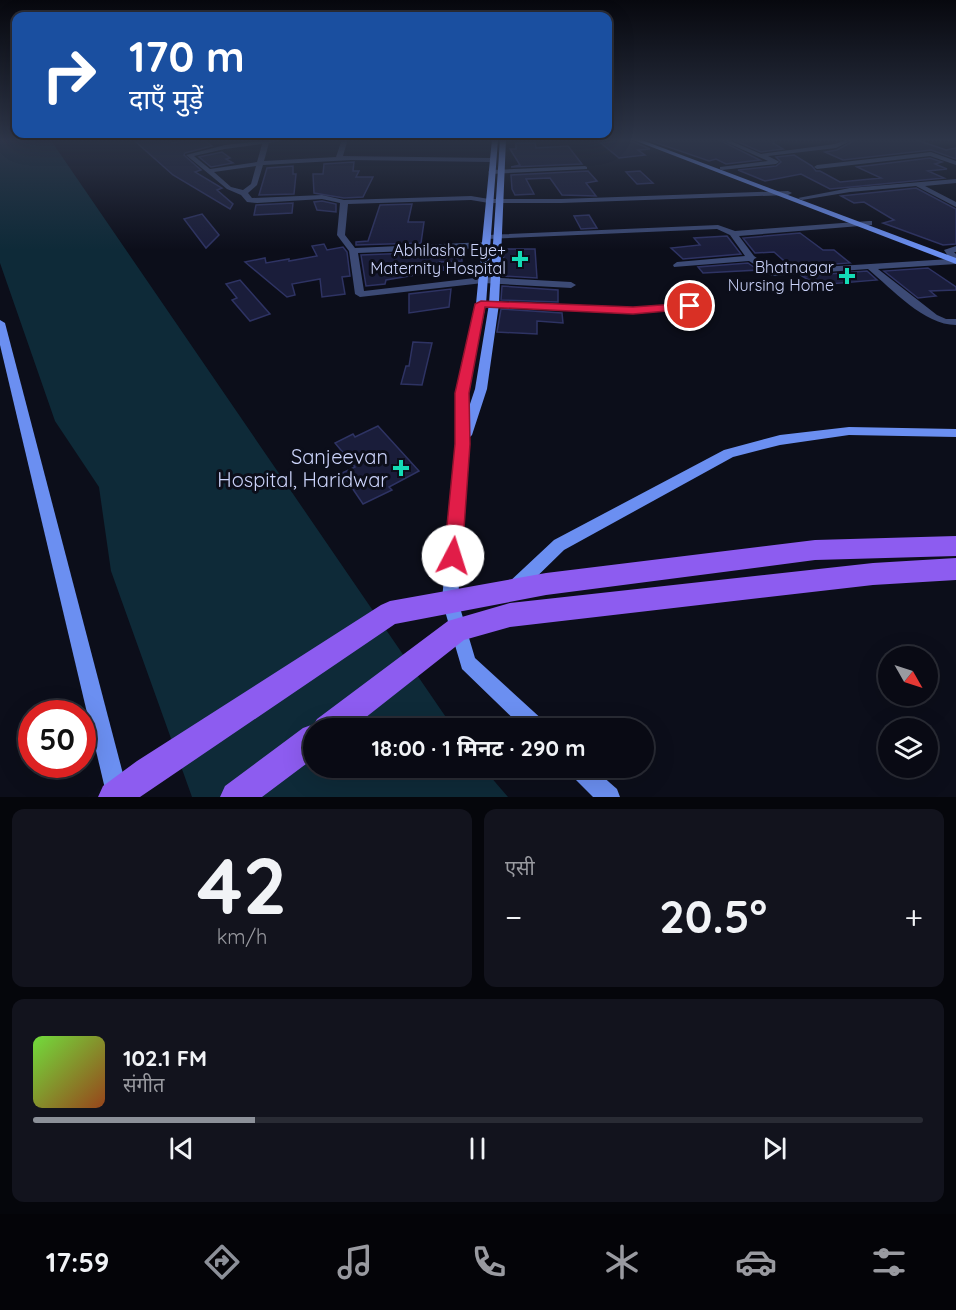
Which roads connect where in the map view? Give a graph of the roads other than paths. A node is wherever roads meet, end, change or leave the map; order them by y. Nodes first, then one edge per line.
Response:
1 (216, 176) edge
2 (257, 176) edge
3 (496, 176) edge
4 (732, 176) edge
5 (744, 176) edge
6 (956, 181) edge
7 (917, 184) junction
8 (244, 193) junction
9 (788, 193) junction
10 (778, 194) junction
11 (802, 198) junction
12 (495, 201) junction
13 (344, 202) junction
14 (956, 204) edge
15 (865, 223) junction
16 (734, 234) junction
17 (498, 237) junction
18 (487, 241) junction
19 (353, 251) junction
20 (953, 251) edge
21 (751, 258) junction
22 (956, 260) edge
23 (677, 265) dead end
24 (868, 266) junction
25 (483, 280) junction
26 (496, 281) junction
27 (571, 285) dead end
28 (481, 304) junction
29 (494, 304) junction
30 (709, 304) dead end
31 (956, 322) edge
32 (0, 323) edge
33 (956, 433) edge
34 (462, 444) junction
35 (956, 546) edge
36 (956, 569) edge
37 (510, 591) junction
38 (450, 601) junction
39 (457, 630) junction
40 (342, 718) edge
41 (526, 718) edge
42 (303, 747) edge
43 (589, 778) edge
44 (116, 796) edge
45 (236, 797) edge
46 (609, 797) edge

1 - 8 street
2 - 8 street
3 - 12 main road
4 - 10 main road
5 - 9 main road
6 - 7 street
7 - 11 street
7 - 14 street
8 - 13 street
9 - 10 street
9 - 11 main road
10 - 12 street
10 - 15 main road
11 - 15 main road
12 - 13 street
12 - 17 main road
12 - 18 main road
13 - 19 street
15 - 16 street
15 - 20 main road
15 - 22 main road
16 - 17 street
16 - 21 street
17 - 18 street
17 - 26 main road
18 - 19 street
18 - 25 main road
19 - 25 street
20 - 22 street
21 - 23 street
21 - 24 street
22 - 24 street
24 - 31 street
25 - 26 street
25 - 28 main road
26 - 27 street
26 - 29 main road
28 - 29 street
28 - 34 main road
29 - 30 street
29 - 34 main road
32 - 44 main road
33 - 37 main road
34 - 38 main road
35 - 37 main road
36 - 39 main road
37 - 38 main road
38 - 39 main road
38 - 44 main road
39 - 40 main road
39 - 41 main road
42 - 45 main road
43 - 46 main road

